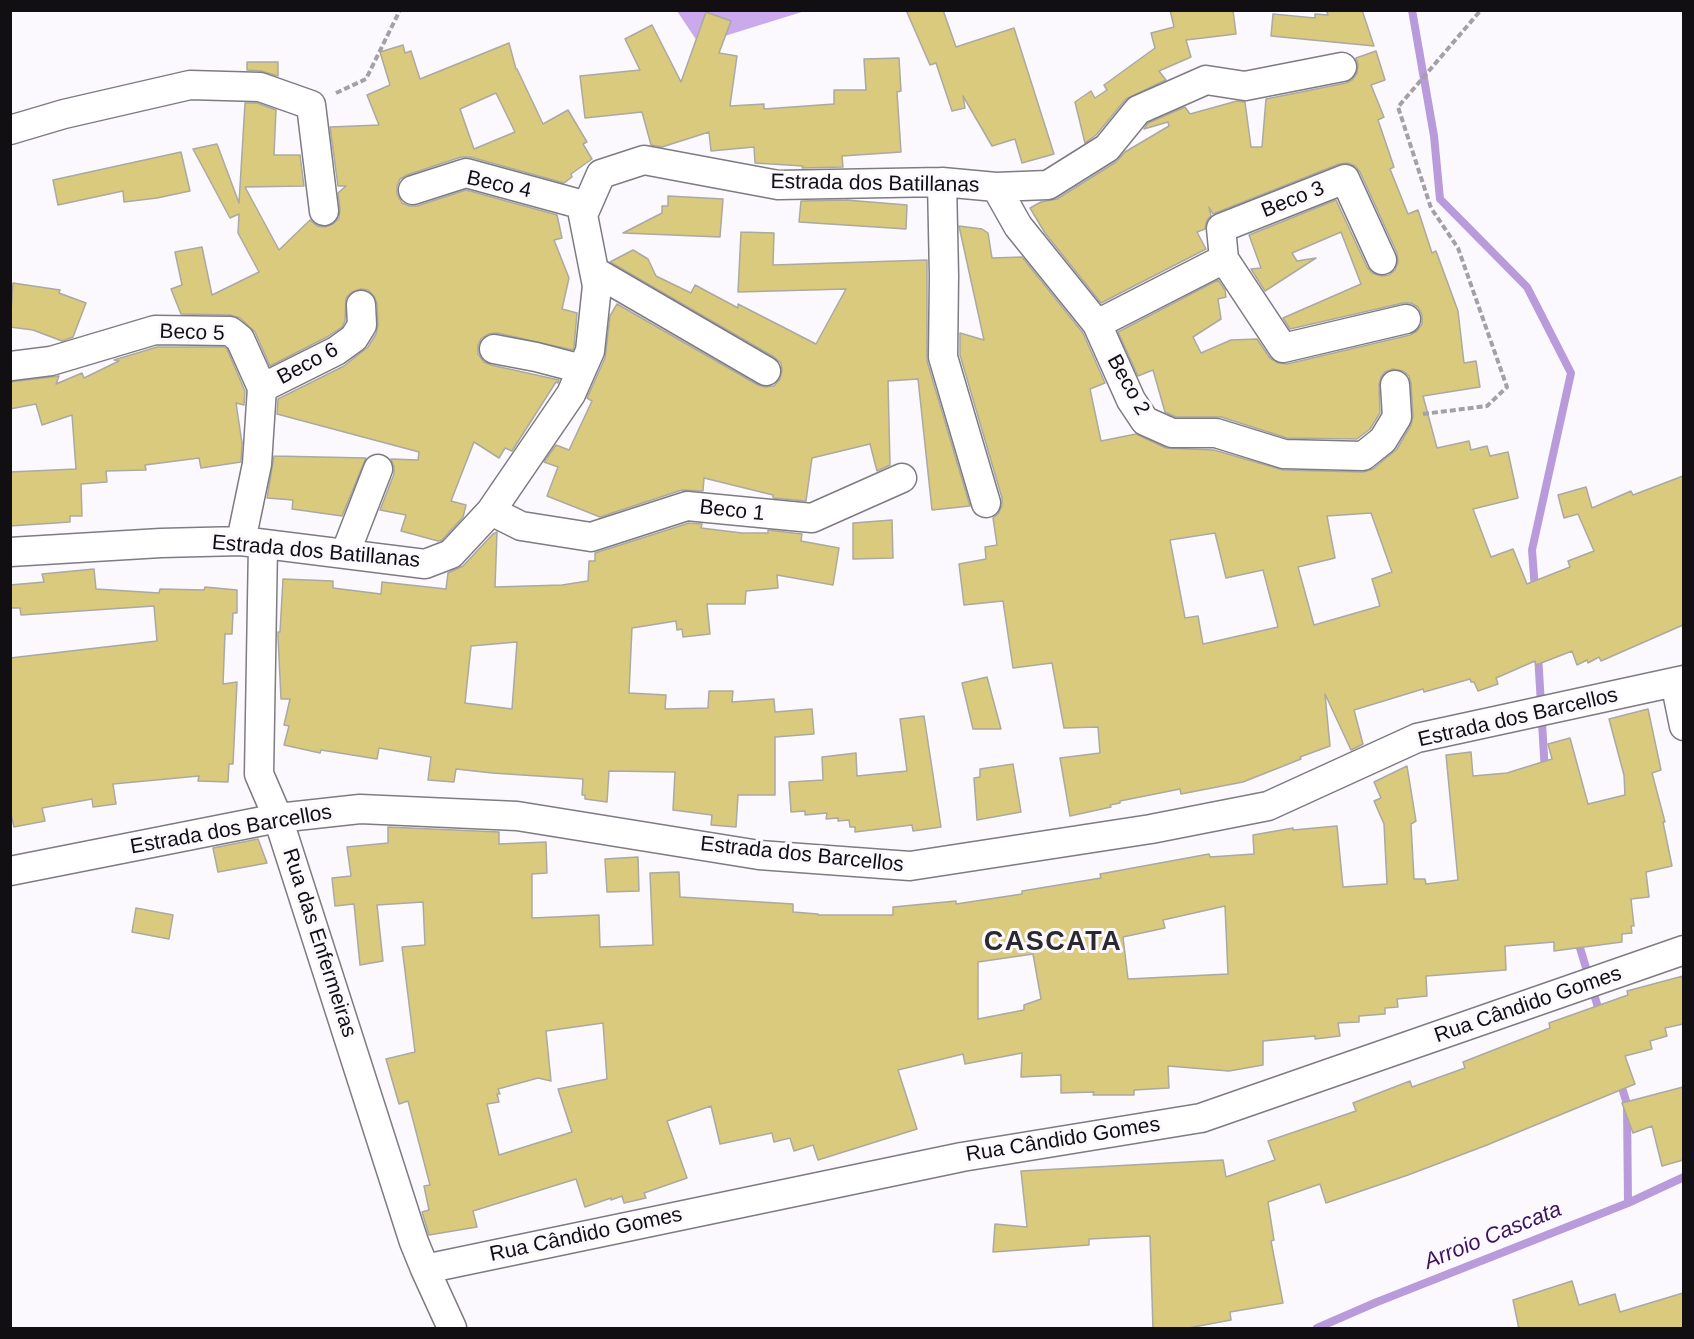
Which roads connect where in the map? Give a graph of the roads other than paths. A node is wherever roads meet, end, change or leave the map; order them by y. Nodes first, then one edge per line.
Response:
1 (1342, 67) dead end
2 (10, 130) edge
3 (942, 182) junction
4 (996, 187) junction
5 (413, 190) dead end
6 (587, 206) junction
7 (324, 211) dead end
8 (1224, 258) junction
9 (1382, 260) dead end
10 (594, 271) junction
11 (361, 305) dead end
12 (1406, 319) dead end
13 (1097, 324) junction
14 (494, 349) dead end
15 (11, 366) edge
16 (582, 369) junction
17 (766, 371) dead end
18 (1395, 385) dead end
19 (262, 388) junction
20 (378, 469) dead end
21 (902, 477) dead end
22 (986, 503) dead end
23 (491, 511) junction
24 (252, 543) junction
25 (10, 552) edge
26 (345, 554) junction
27 (1679, 681) edge
28 (1683, 726) edge
29 (278, 818) junction
30 (10, 871) edge
31 (1683, 950) edge
32 (424, 1269) junction
33 (452, 1329) edge

1 - 4 street, Estrada dos Batillanas
2 - 7 street
3 - 4 street, Estrada dos Batillanas
3 - 6 street, Estrada dos Batillanas
3 - 22 street
4 - 13 street, Beco 2
5 - 6 street, Beco 4
6 - 10 street, Estrada dos Batillanas
8 - 9 street, Beco 3
8 - 12 street, Beco 3
8 - 13 street
10 - 16 street, Estrada dos Batillanas
10 - 17 street
11 - 19 street, Beco 6
13 - 18 street, Beco 2
14 - 16 street
15 - 19 street, Beco 5
16 - 23 street, Estrada dos Batillanas
19 - 24 street, Beco 5
20 - 26 street
21 - 23 street, Beco 1
23 - 26 street, Estrada dos Batillanas
24 - 25 street, Estrada dos Batillanas
24 - 26 street, Estrada dos Batillanas
24 - 29 street, Rua das Enfermeiras
27 - 28 street
27 - 29 street, Estrada dos Barcellos
29 - 30 street, Estrada dos Barcellos
29 - 32 street, Rua das Enfermeiras
31 - 32 street, Rua Cândido Gomes
32 - 33 street, Rua das Enfermeiras

